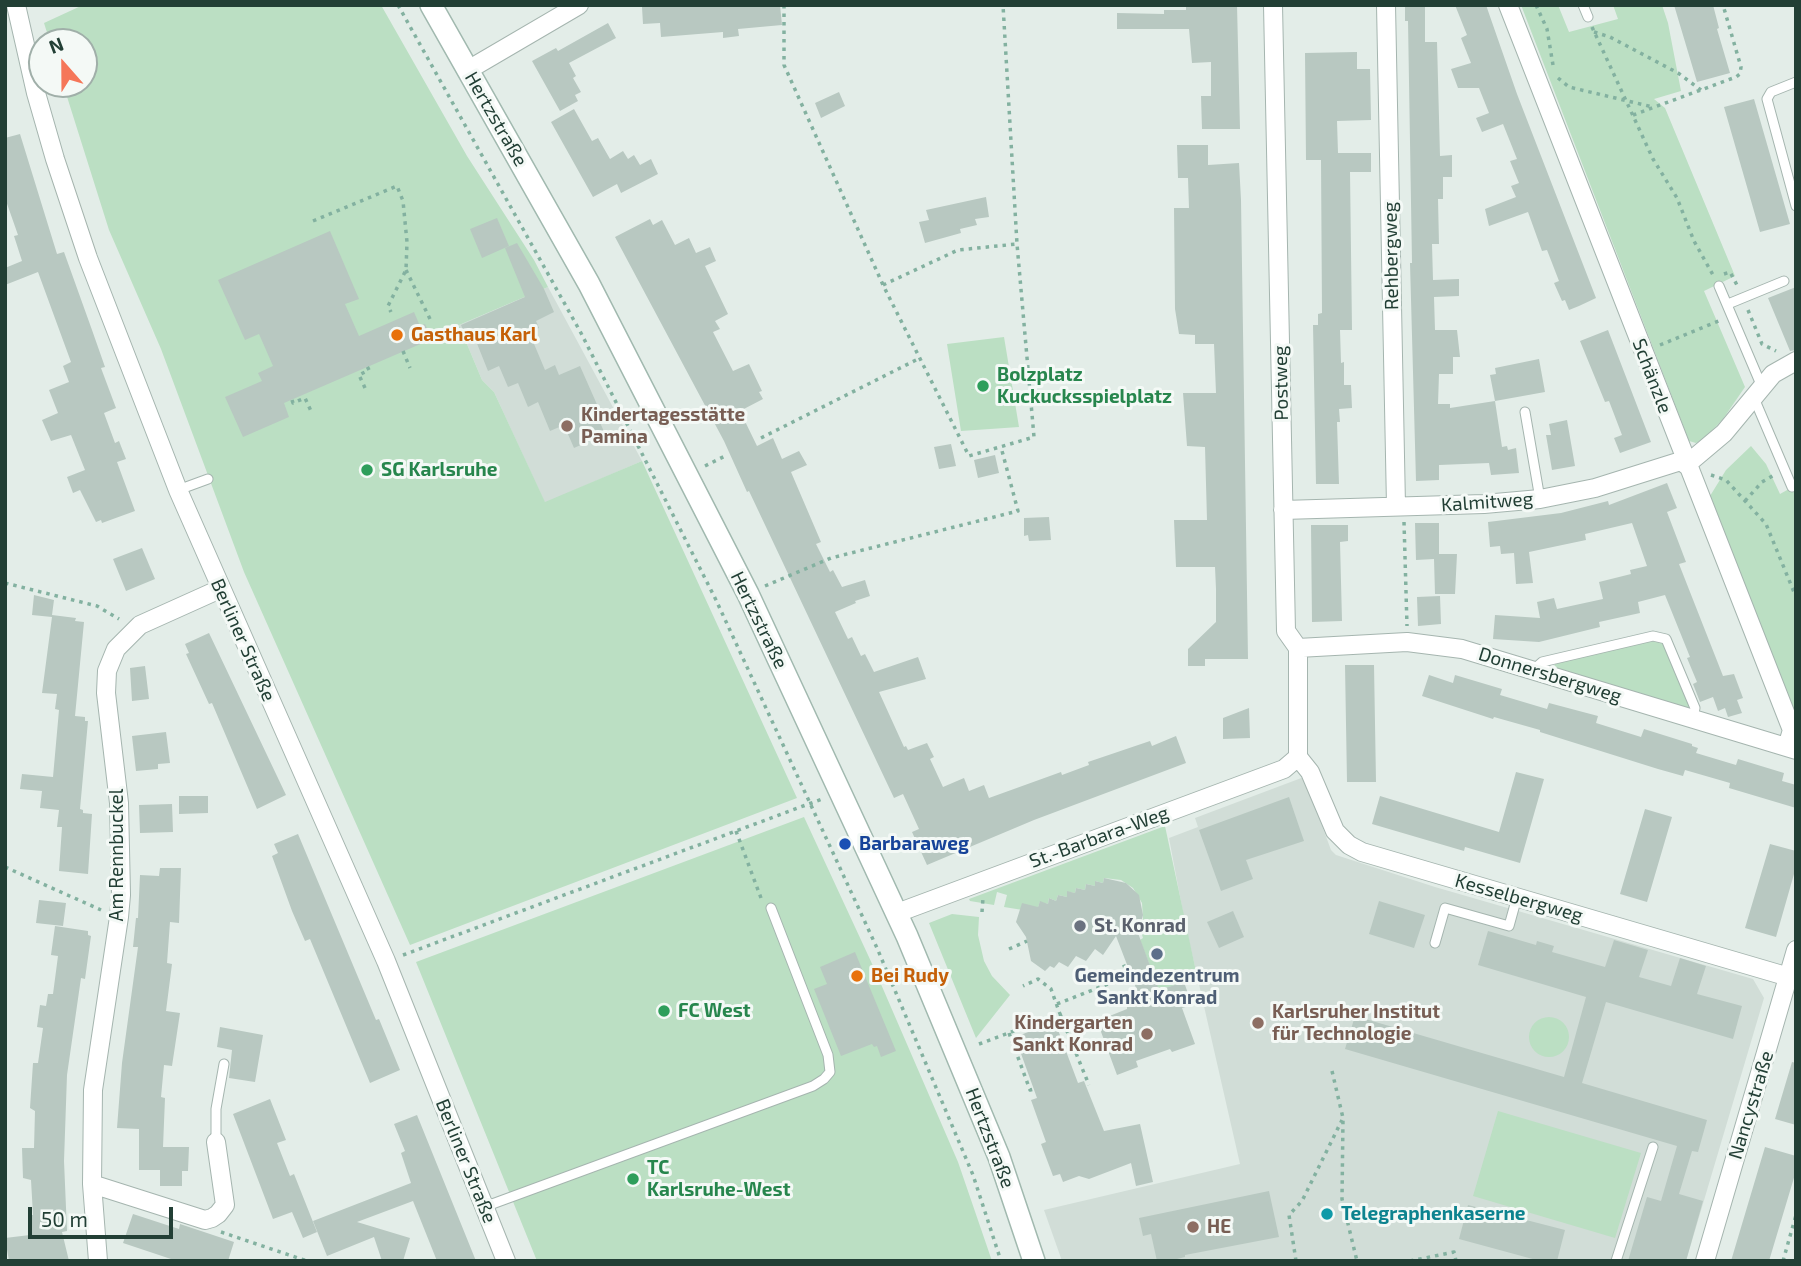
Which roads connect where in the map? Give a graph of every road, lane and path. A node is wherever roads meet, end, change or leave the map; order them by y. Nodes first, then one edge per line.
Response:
1 (16, 5) edge
2 (398, 5) edge
3 (431, 5) edge
4 (579, 5) edge
5 (784, 5) edge
6 (1003, 5) edge
7 (1273, 5) edge
8 (1385, 5) edge
9 (1508, 5) edge
10 (1536, 5) edge
11 (1583, 5) edge
12 (1723, 5) edge
13 (1588, 17) joint
14 (1594, 32) junction
15 (468, 70) junction
16 (1796, 82) edge
17 (1702, 90) junction
18 (1626, 102) junction
19 (1655, 107) junction
20 (1633, 115) junction
21 (1796, 206) edge
22 (313, 221) dead end
23 (1017, 244) junction
24 (405, 270) junction
25 (1784, 281) dead end
26 (1717, 282) junction
27 (883, 285) junction
28 (1743, 298) junction
29 (1728, 304) junction
30 (391, 312) dead end
31 (1733, 315) junction
32 (430, 321) dead end
33 (403, 351) dead end
34 (1642, 353) junction
35 (920, 358) junction
36 (1792, 363) edge
37 (368, 366) dead end
38 (410, 368) dead end
39 (365, 388) dead end
40 (1758, 393) junction
41 (292, 400) dead end
42 (311, 411) dead end
43 (1525, 412) dead end
44 (761, 438) dead end
45 (1001, 447) junction
46 (727, 455) dead end
47 (1685, 462) junction
48 (1784, 468) junction
49 (688, 475) junction
50 (208, 479) dead end
51 (1792, 487) dead end
52 (178, 491) junction
53 (1540, 499) junction
54 (1745, 501) junction
55 (1400, 506) junction
56 (1283, 510) junction
57 (5, 583) edge
58 (220, 589) junction
59 (748, 594) junction
60 (1796, 597) edge
61 (132, 631) junction
62 (1408, 642) junction
63 (1298, 648) junction
64 (1533, 670) junction
65 (1693, 718) junction
66 (1791, 748) edge
67 (1298, 757) junction
68 (841, 792) junction
69 (812, 803) junction
70 (736, 831) junction
71 (5, 867) edge
72 (1517, 898) junction
73 (983, 903) dead end
74 (771, 908) joint
75 (982, 912) dead end
76 (897, 913) junction
77 (119, 918) junction
78 (1027, 941) dead end
79 (1435, 943) dead end
80 (1009, 949) dead end
81 (1796, 950) edge
82 (386, 961) junction
83 (1127, 965) dead end
84 (1789, 977) junction
85 (1023, 986) dead end
86 (1057, 1004) junction
87 (1060, 1014) junction
88 (1009, 1033) junction
89 (979, 1044) dead end
90 (224, 1064) dead end
91 (1332, 1071) dead end
92 (1089, 1085) dead end
93 (1034, 1089) dead end
94 (1343, 1118) junction
95 (216, 1142) joint
96 (1653, 1147) dead end
97 (92, 1184) junction
98 (484, 1207) junction
99 (1796, 1215) edge
100 (205, 1220) junction
101 (98, 1261) edge
102 (307, 1261) edge
103 (506, 1261) edge
104 (1001, 1261) edge
105 (1034, 1261) edge
106 (1296, 1261) edge
107 (1357, 1261) edge
108 (1410, 1261) edge
109 (1456, 1261) edge
110 (1616, 1261) edge
111 (1704, 1261) edge
112 (1783, 1261) edge

1 - 52 street, Berliner Straße
2 - 69 path
3 - 15 main road, Hertzstraße
4 - 15 street
5 - 27 path
6 - 23 path
7 - 56 street, Postweg
8 - 55 street, Rehbergweg
9 - 34 street, Schänzle
10 - 18 path
11 - 13 lane
12 - 17 path
13 - 14 path
14 - 17 path
14 - 18 path
15 - 49 main road, Hertzstraße
16 - 21 lane
17 - 19 path
18 - 19 path
18 - 20 path
19 - 20 path
20 - 26 path
22 - 24 path
23 - 27 path
23 - 45 path
24 - 30 path
24 - 32 path
25 - 28 lane
26 - 28 path
26 - 29 lane
27 - 35 path
28 - 29 lane
28 - 36 path
29 - 31 lane
31 - 34 path
31 - 40 lane
33 - 38 path
34 - 47 street, Schänzle
35 - 44 path
35 - 45 path
36 - 40 street
37 - 39 path
40 - 47 street
40 - 48 lane
41 - 42 path
43 - 53 lane
45 - 59 path
46 - 49 path
47 - 53 street, Kalmitweg
47 - 54 path
47 - 66 street, Schänzle
48 - 51 lane
48 - 54 path
49 - 59 main road, Hertzstraße
50 - 52 lane
52 - 58 street, Berliner Straße
53 - 55 street, Kalmitweg
54 - 60 path
55 - 56 street, Kalmitweg
55 - 62 path
56 - 63 street, Postweg
57 - 61 path
58 - 61 street, Am Rennbuckel
58 - 82 street, Berliner Straße
59 - 68 main road, Hertzstraße
61 - 77 street, Am Rennbuckel
62 - 63 street, Donnersbergweg
62 - 64 street, Donnersbergweg
63 - 67 street, Postweg
64 - 65 street, Donnersbergweg
64 - 65 lane
65 - 66 street, Donnersbergweg
67 - 72 street, Kesselbergweg
67 - 76 street, St.-Barbara-Weg
68 - 69 path
68 - 76 main road, Hertzstraße
69 - 70 path
69 - 104 path
70 - 74 path
70 - 82 path
71 - 77 path
72 - 79 lane
72 - 84 street, Kesselbergweg
73 - 75 path
74 - 98 lane
76 - 105 main road, Hertzstraße
77 - 97 street, Am Rennbuckel
78 - 80 path
81 - 84 street, Nancystraße
82 - 98 street, Berliner Straße
83 - 86 path
84 - 111 street, Nancystraße
85 - 86 path
86 - 87 path
87 - 88 path
87 - 92 path
88 - 89 path
88 - 93 path
90 - 95 lane
91 - 94 path
94 - 106 path
94 - 107 path
95 - 100 street
96 - 110 lane
97 - 100 street
97 - 101 street, Am Rennbuckel
98 - 103 street, Berliner Straße
99 - 112 path
100 - 102 path
108 - 109 path

